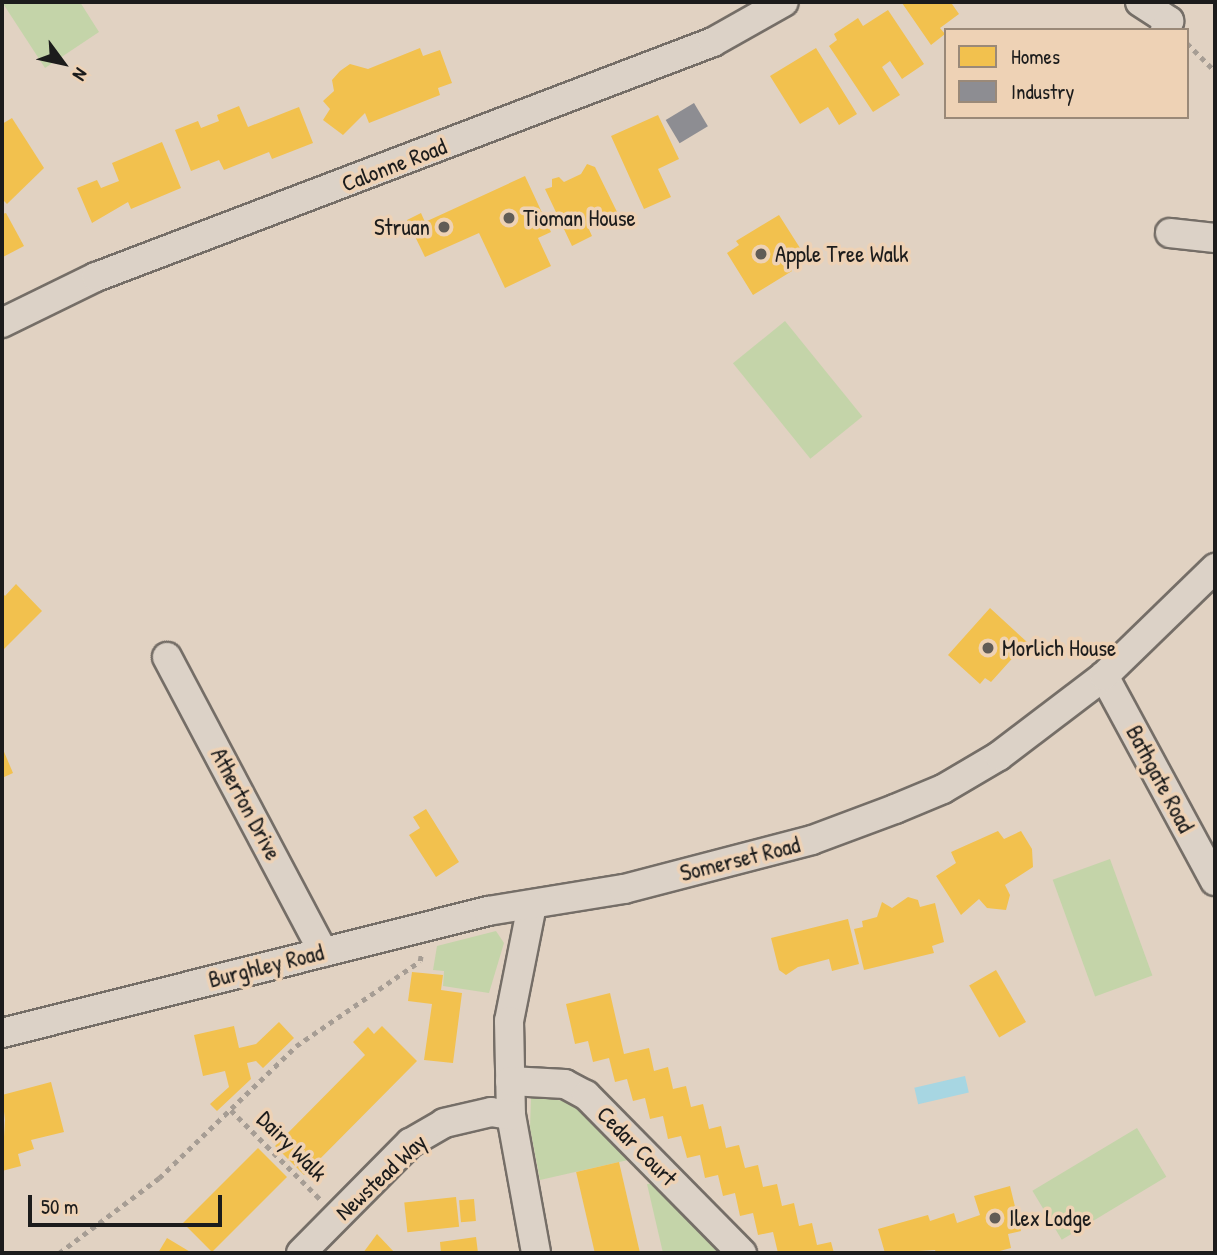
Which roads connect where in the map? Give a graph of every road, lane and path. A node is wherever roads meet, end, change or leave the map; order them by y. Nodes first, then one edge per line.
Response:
1 (784, 2) edge
2 (1140, 2) edge
3 (1166, 28) edge
4 (1189, 45) edge
5 (1215, 71) edge
6 (1170, 233) dead end
7 (1215, 238) edge
8 (5, 314) edge
9 (1215, 568) edge
10 (167, 657) dead end
11 (1104, 676) junction
12 (1215, 881) edge
13 (531, 905) junction
14 (423, 929) junction
15 (323, 952) junction
16 (2, 1033) edge
17 (510, 1082) junction
18 (231, 1110) junction
19 (511, 1115) junction
20 (337, 1219) junction
21 (59, 1253) edge
22 (301, 1253) edge
23 (536, 1253) edge
24 (743, 1253) edge

1 - 8 street, Calonne Road
2 - 3 street
4 - 5 path
6 - 7 street
9 - 11 street, Somerset Road
10 - 15 street, Atherton Drive
11 - 12 street, Bathgate Road
11 - 13 street, Somerset Road
13 - 14 street, Burghley Road
13 - 17 street
14 - 15 street, Burghley Road
14 - 18 path
15 - 16 street, Burghley Road
17 - 19 street
17 - 24 street, Cedar Court
18 - 20 path, Dairy Walk
18 - 21 path, Dairy Walk
19 - 20 street, Newstead Way
19 - 23 street
20 - 22 street, Newstead Way

